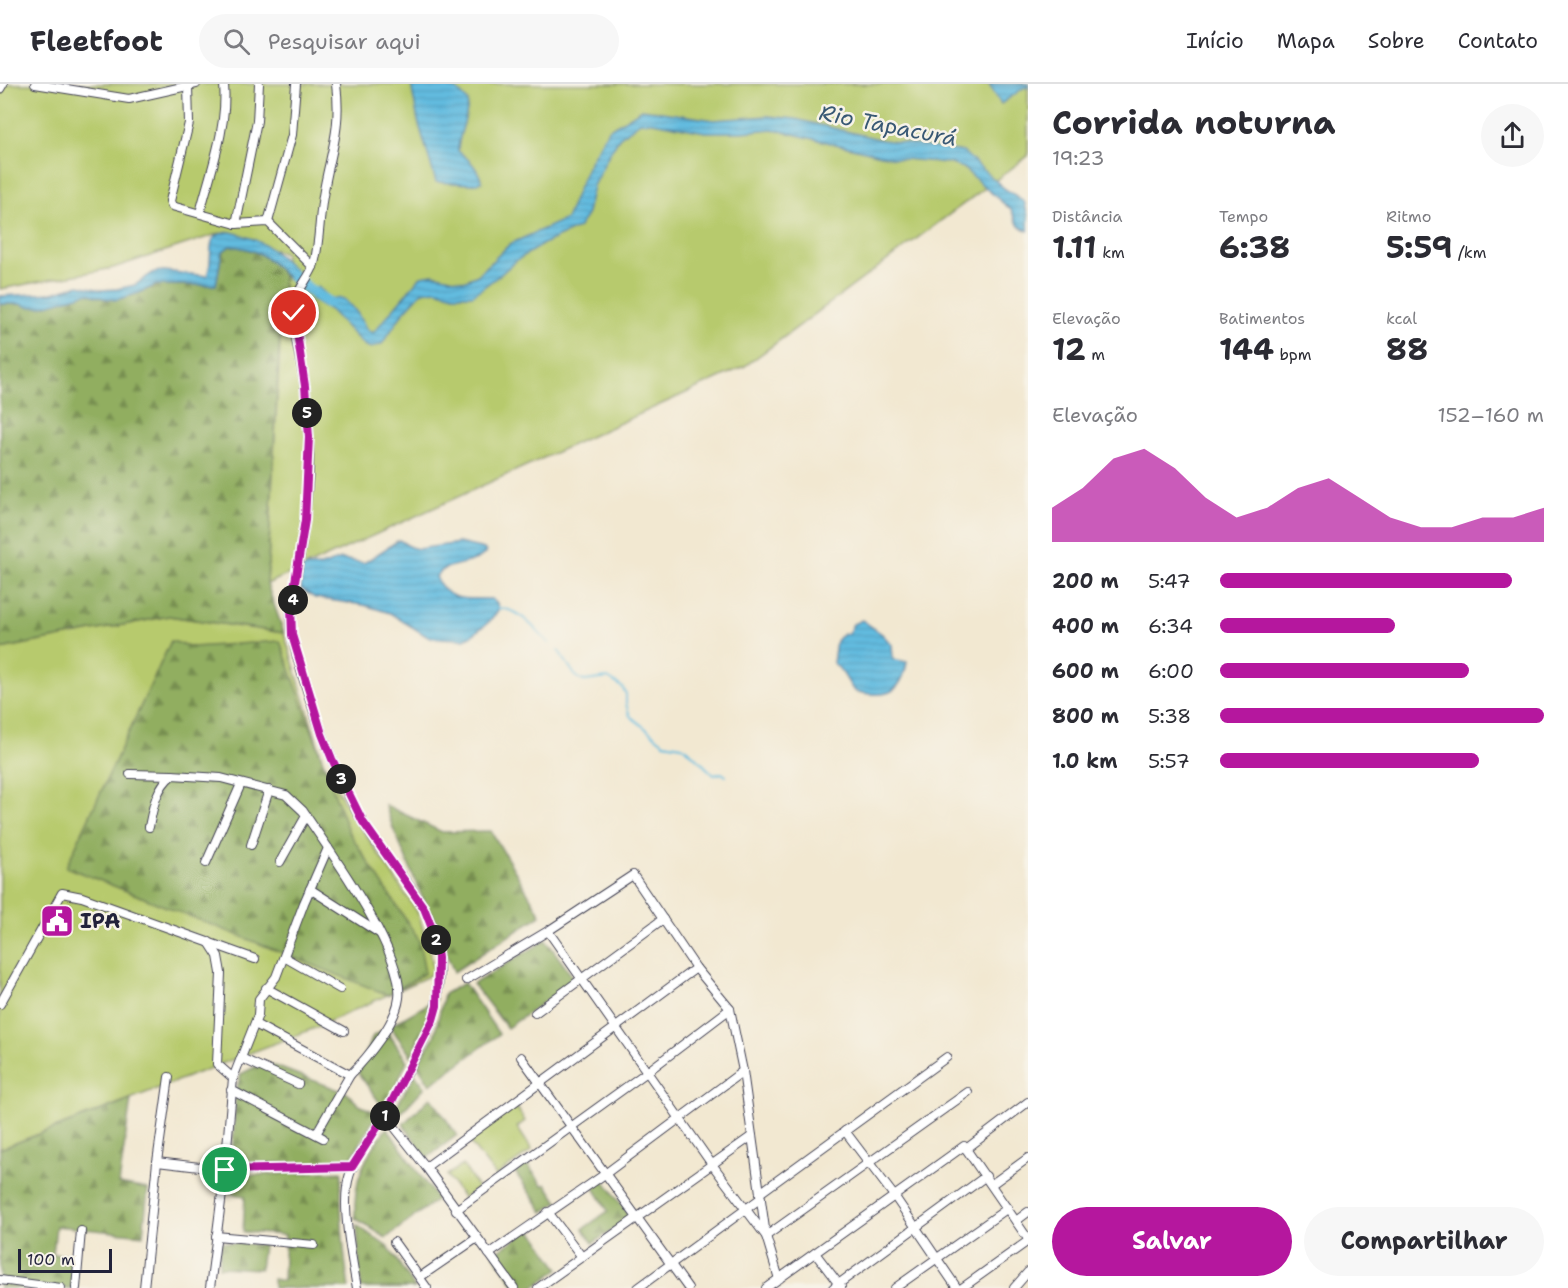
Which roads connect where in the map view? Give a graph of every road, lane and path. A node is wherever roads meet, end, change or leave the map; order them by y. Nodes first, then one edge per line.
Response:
1 (3, 84) edge
2 (35, 84) edge
3 (224, 84) edge
4 (259, 84) edge
5 (296, 84) edge
6 (336, 84) edge
7 (192, 85) edge
8 (67, 87) edge
9 (0, 89) edge
10 (200, 213) junction
11 (268, 222) junction
12 (236, 224) junction
13 (313, 267) junction
14 (130, 774) dead end
15 (172, 775) junction
16 (241, 784) junction
17 (269, 790) junction
18 (306, 816) junction
19 (148, 827) dead end
20 (251, 846) dead end
21 (328, 848) junction
22 (280, 862) dead end
23 (206, 863) dead end
24 (310, 888) junction
25 (663, 919) junction
26 (548, 931) junction
27 (383, 936) junction
28 (209, 942) junction
29 (284, 957) junction
30 (255, 959) dead end
31 (696, 968) junction
32 (466, 980) dead end
33 (582, 980) junction
34 (266, 988) junction
35 (340, 989) dead end
36 (0, 1004) edge
37 (730, 1009) junction
38 (536, 1014) dead end
39 (255, 1024) junction
40 (616, 1028) junction
41 (344, 1031) dead end
42 (521, 1057) dead end
43 (947, 1057) dead end
44 (241, 1058) junction
45 (743, 1071) junction
46 (647, 1072) junction
47 (350, 1075) junction
48 (169, 1077) dead end
49 (233, 1078) junction
50 (539, 1083) junction
51 (298, 1084) dead end
52 (231, 1090) junction
53 (969, 1092) dead end
54 (1028, 1102) edge
55 (385, 1115) junction
56 (679, 1118) junction
57 (572, 1126) junction
58 (845, 1131) junction
59 (752, 1136) junction
60 (965, 1148) junction
61 (1028, 1158) edge
62 (869, 1161) junction
63 (157, 1162) junction
64 (711, 1163) junction
65 (352, 1167) junction
66 (426, 1167) junction
67 (225, 1170) junction
68 (605, 1174) junction
69 (986, 1176) junction
70 (992, 1184) junction
71 (761, 1196) junction
72 (895, 1197) junction
73 (1008, 1208) junction
74 (746, 1209) junction
75 (456, 1210) junction
76 (548, 1212) junction
77 (1028, 1212) edge
78 (636, 1218) junction
79 (1016, 1221) junction
80 (915, 1226) junction
81 (81, 1230) dead end
82 (216, 1236) junction
83 (766, 1236) junction
84 (477, 1238) junction
85 (1028, 1240) edge
86 (394, 1242) dead end
87 (314, 1245) dead end
88 (814, 1252) junction
89 (489, 1254) junction
90 (582, 1257) junction
91 (938, 1258) junction
92 (671, 1264) junction
93 (1028, 1272) edge
94 (420, 1277) junction
95 (779, 1279) junction
96 (1, 1280) edge
97 (838, 1287) edge
98 (61, 1288) edge
99 (76, 1288) edge
100 (144, 1288) edge
101 (210, 1288) edge
102 (357, 1288) edge
103 (427, 1288) edge
104 (514, 1288) edge
105 (538, 1288) edge
106 (638, 1288) edge
107 (688, 1288) edge
108 (766, 1288) edge
109 (895, 1288) edge
110 (957, 1288) edge
111 (962, 1288) edge
112 (1014, 1288) edge

1 - 9 street
2 - 8 street
3 - 10 street
4 - 12 street
5 - 11 street
6 - 13 street
7 - 8 street
7 - 10 street
10 - 12 street
11 - 12 street
11 - 13 street
13 - 55 street
14 - 15 street
15 - 16 street
15 - 19 street
16 - 17 street
16 - 23 street
17 - 18 street
17 - 20 street
18 - 21 street
18 - 22 street
21 - 24 street
21 - 27 street
24 - 27 street
24 - 29 street
25 - 26 street
25 - 31 street
25 - 33 street
26 - 32 street
26 - 33 street
27 - 47 street
28 - 30 street
28 - 36 street
28 - 49 street
29 - 34 street
29 - 35 street
31 - 37 street
31 - 40 street
33 - 38 street
33 - 40 street
34 - 39 street
34 - 41 street
37 - 45 street
37 - 46 street
39 - 44 street
39 - 47 street
40 - 46 street
40 - 50 street
42 - 50 street
43 - 58 street
44 - 49 street
44 - 51 street
45 - 56 street
45 - 59 street
46 - 56 street
46 - 57 street
47 - 52 street
48 - 63 street
49 - 52 street
50 - 57 street
50 - 66 street
52 - 67 street
53 - 62 street
54 - 60 street
55 - 65 street
55 - 66 street
56 - 64 street
56 - 68 street
57 - 68 street
57 - 75 street
58 - 62 street
58 - 71 street
59 - 64 street
59 - 71 street
60 - 69 street
60 - 72 street
61 - 70 street
62 - 72 street
62 - 83 street
63 - 67 street
63 - 100 street
64 - 74 street
64 - 78 street
65 - 67 street
65 - 102 street
66 - 75 street
67 - 82 street
68 - 76 street
68 - 78 street
69 - 70 street
69 - 80 street
70 - 73 street
71 - 74 street
71 - 83 street
72 - 80 street
72 - 88 street
73 - 79 street
73 - 91 street
74 - 83 street
74 - 92 street
75 - 84 street
76 - 89 street
76 - 90 street
77 - 79 street
78 - 90 street
78 - 92 street
79 - 85 street
80 - 91 street
80 - 97 street
81 - 99 street
82 - 87 street
82 - 101 street
83 - 95 street
84 - 89 street
84 - 94 street
85 - 111 street
86 - 94 street
88 - 95 street
88 - 97 street
89 - 104 street
90 - 105 street
91 - 109 street
91 - 110 street
92 - 106 street
92 - 107 street
93 - 112 street
94 - 103 street
95 - 108 street
96 - 98 street

